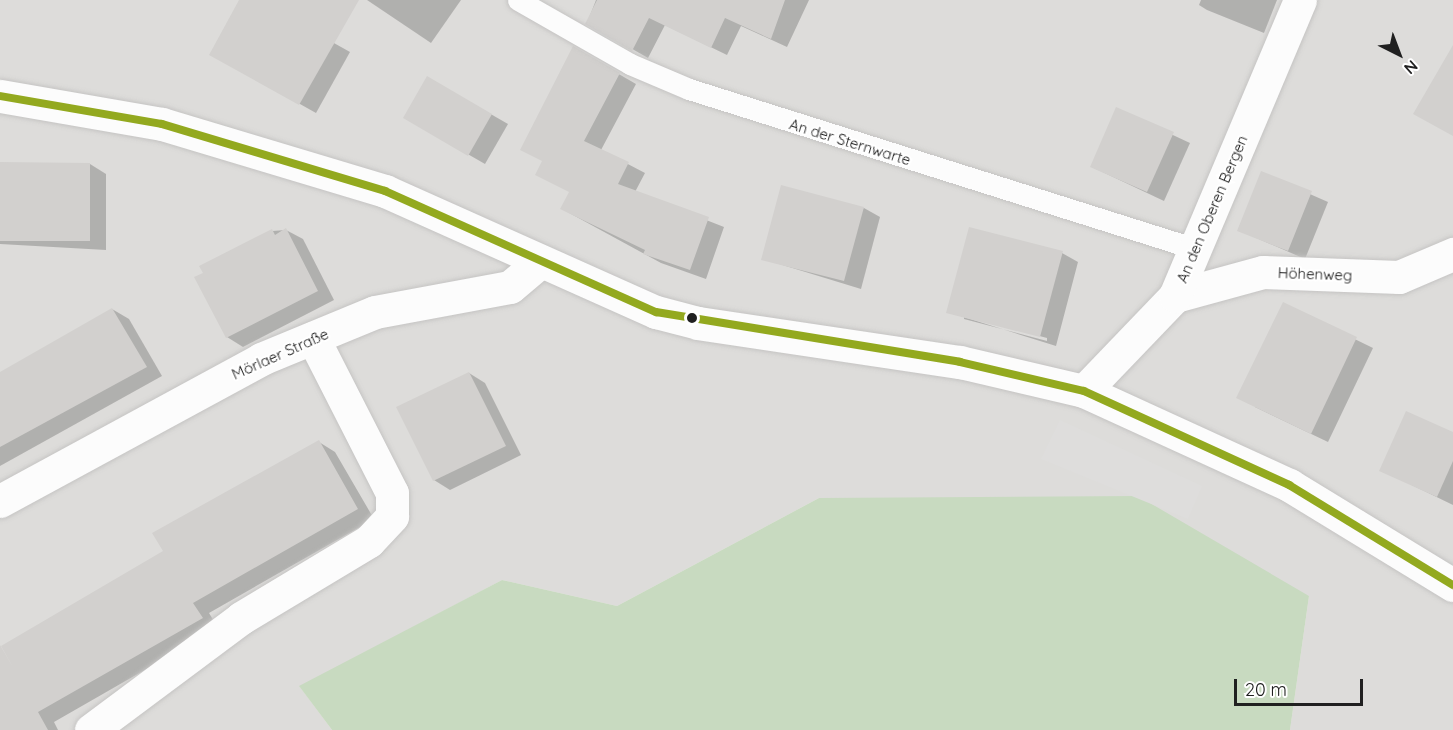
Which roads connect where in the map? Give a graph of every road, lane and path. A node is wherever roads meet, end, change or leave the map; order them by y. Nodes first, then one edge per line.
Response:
1 (518, 0) edge
2 (1300, 0) edge
3 (0, 96) edge
4 (1196, 249) junction
5 (1453, 254) edge
6 (540, 262) junction
7 (1175, 296) junction
8 (313, 338) junction
9 (1084, 391) junction
10 (0, 501) edge
11 (1453, 585) edge
12 (91, 730) edge

1 - 4 lane, An der Sternwarte
2 - 4 street, An den Oberen Bergen
3 - 6 street
4 - 7 street, An den Oberen Bergen
5 - 7 street, Höhenweg
6 - 8 street, Mörlaer Straße
6 - 9 street
7 - 9 street, An den Oberen Bergen
8 - 10 street, Mörlaer Straße
8 - 12 street
9 - 11 street

